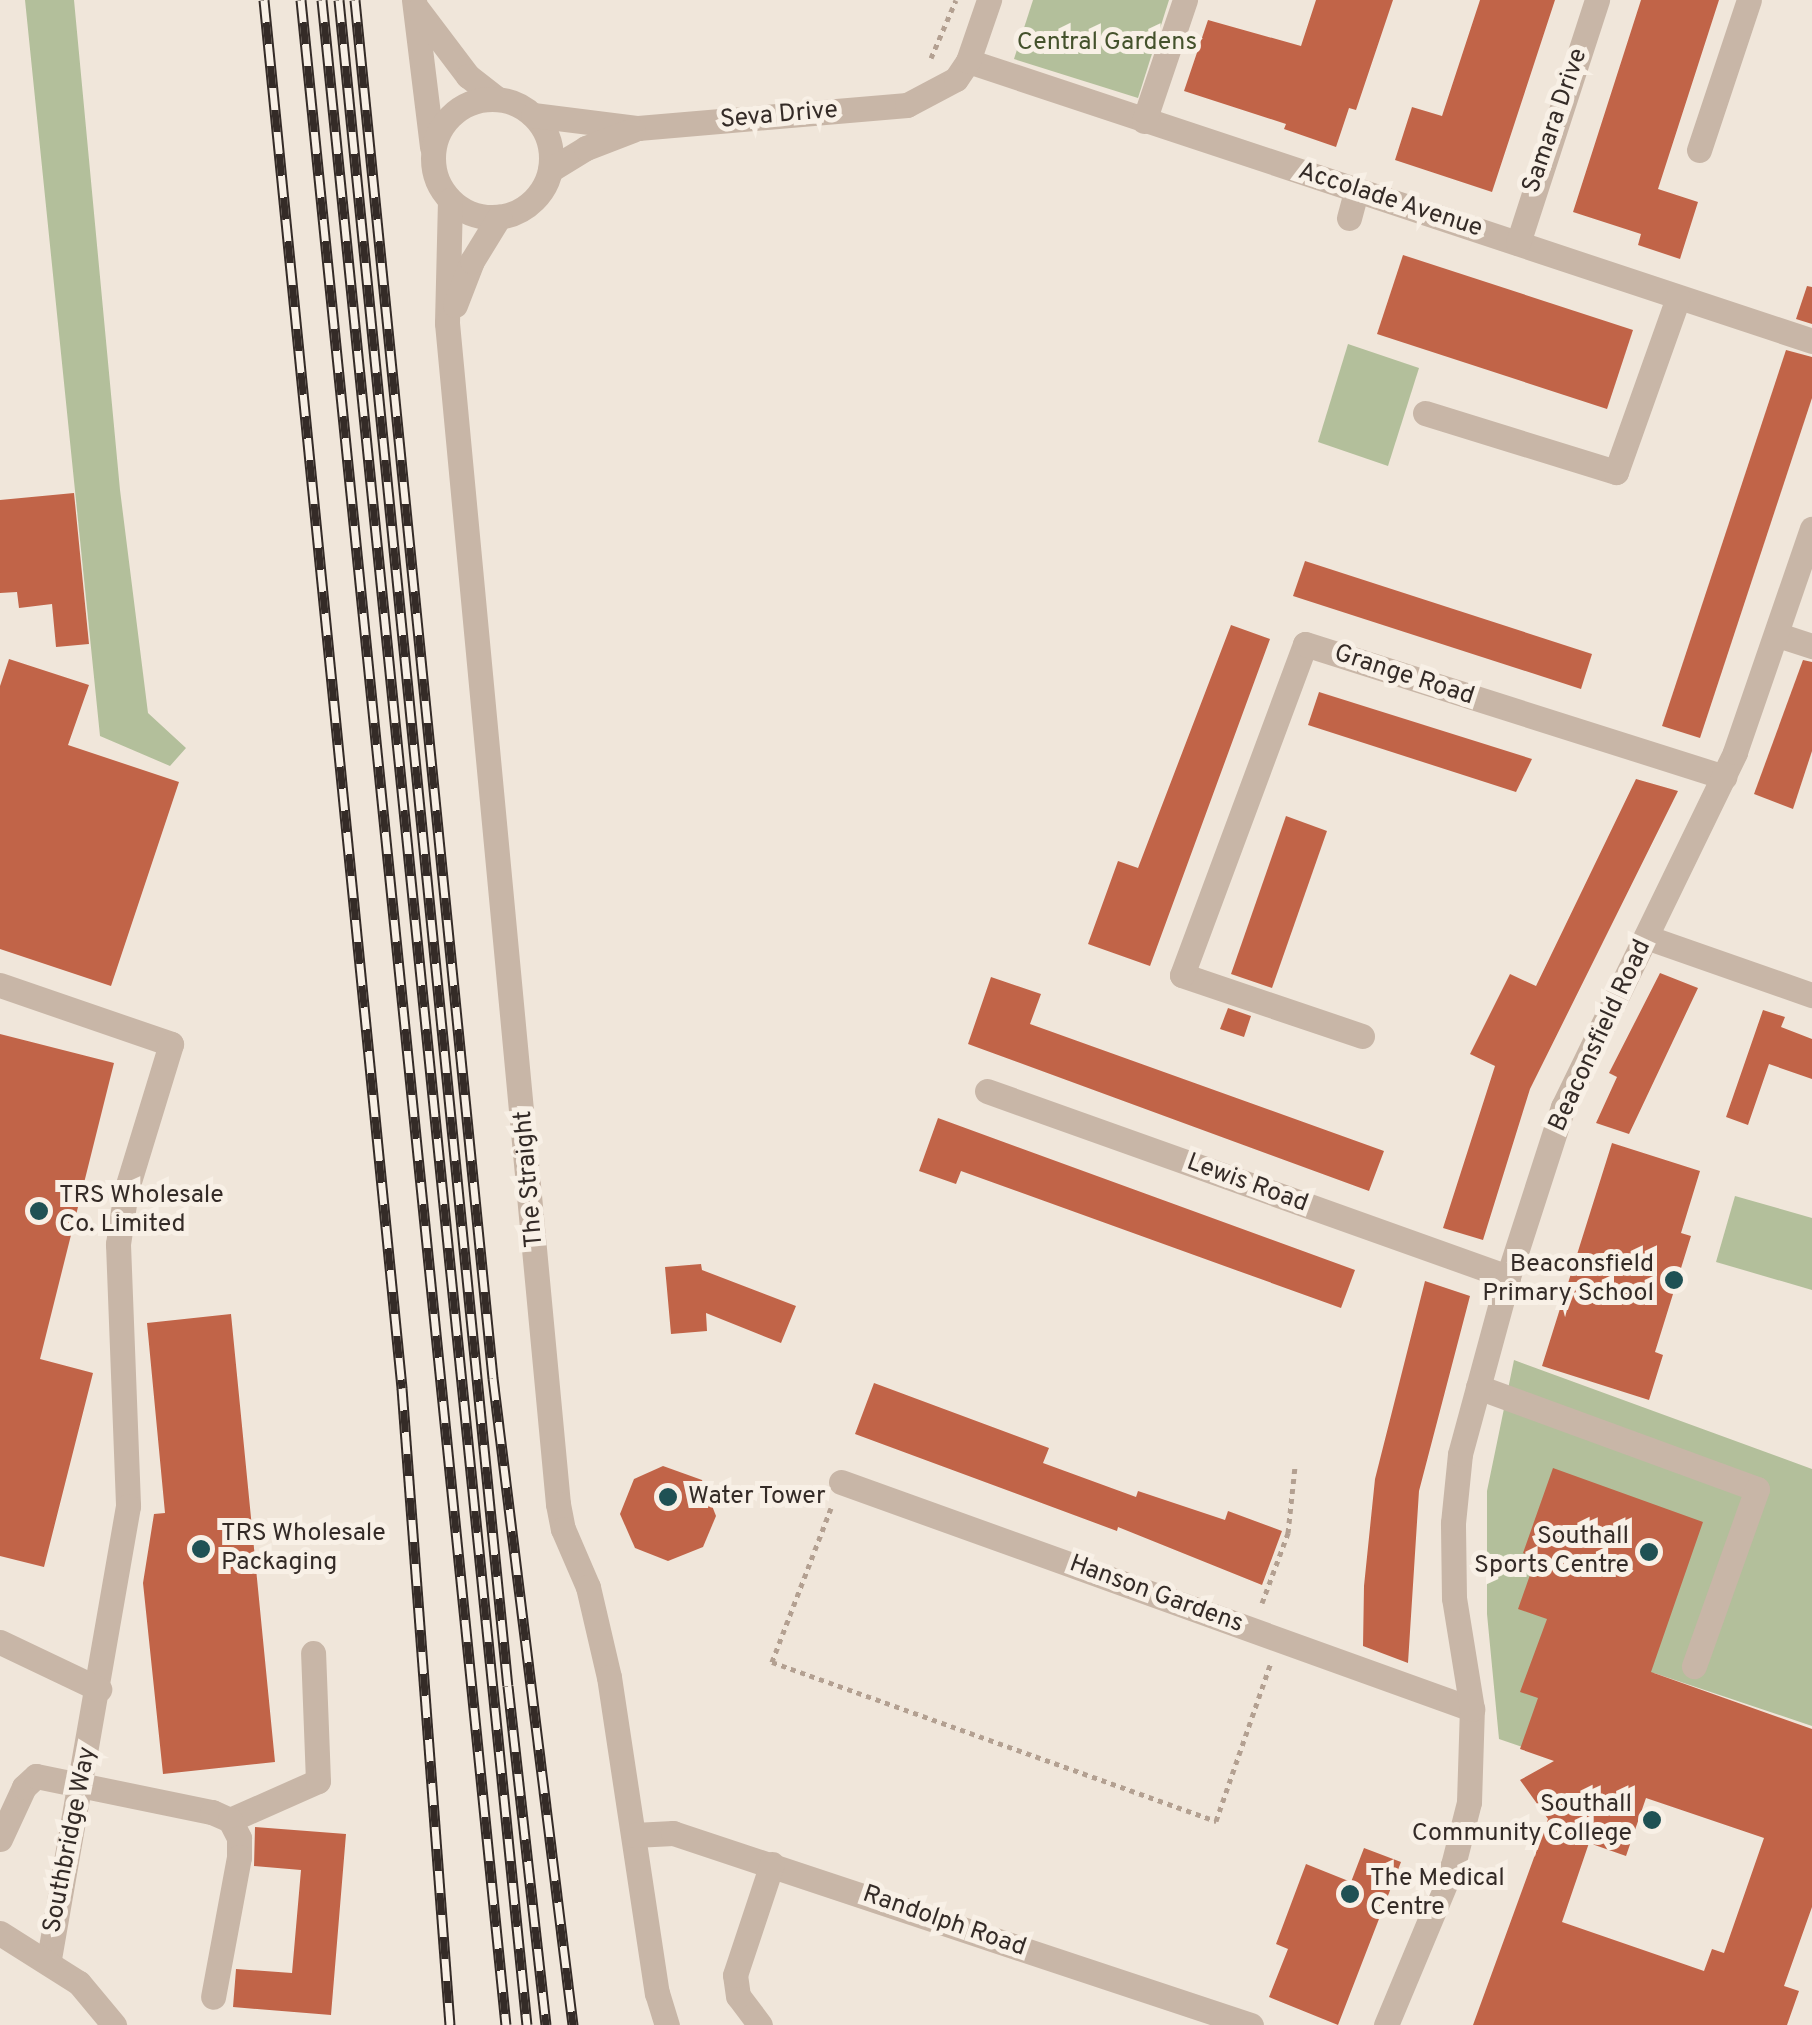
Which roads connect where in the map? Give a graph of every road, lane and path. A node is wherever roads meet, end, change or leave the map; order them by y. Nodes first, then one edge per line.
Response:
1 (956, 0) edge
2 (989, 0) edge
3 (1185, 0) edge
4 (1597, 0) edge
5 (1749, 0) edge
6 (415, 3) edge
7 (968, 61) junction
8 (497, 98) junction
9 (919, 101) junction
10 (533, 115) junction
11 (1144, 121) junction
12 (638, 128) junction
13 (1699, 150) dead end
14 (433, 152) junction
15 (550, 170) junction
16 (1358, 190) junction
17 (450, 200) junction
18 (499, 217) junction
19 (1349, 218) dead end
20 (1518, 244) junction
21 (1678, 298) junction
22 (447, 323) junction
23 (1812, 341) edge
24 (1425, 413) dead end
25 (1812, 528) edge
26 (1778, 635) junction
27 (1812, 646) edge
28 (1724, 777) junction
29 (1646, 937) junction
30 (0, 984) edge
31 (1812, 995) edge
32 (1362, 1036) dead end
33 (987, 1091) dead end
34 (1508, 1278) junction
35 (1478, 1387) junction
36 (1295, 1466) dead end
37 (842, 1482) joint
38 (1252, 1630) junction
39 (1279, 1640) junction
40 (0, 1642) edge
41 (313, 1653) dead end
42 (1694, 1666) dead end
43 (99, 1689) junction
44 (1472, 1708) junction
45 (82, 1785) junction
46 (230, 1820) junction
47 (634, 1835) junction
48 (0, 1839) edge
49 (772, 1864) junction
50 (0, 1933) edge
51 (49, 1960) junction
52 (213, 1997) dead end
53 (114, 2025) edge
54 (667, 2025) edge
55 (760, 2025) edge
56 (1251, 2025) edge
57 (1386, 2025) edge

1 - 9 path
2 - 7 street
3 - 11 street
4 - 20 street, Samara Drive
5 - 13 street
6 - 8 street
6 - 14 street
7 - 9 street
7 - 11 street, Accolade Avenue
8 - 10 street
8 - 14 street
9 - 12 street, Seva Drive
10 - 12 street, Seva Drive
10 - 15 street
11 - 16 street, Accolade Avenue
12 - 15 street, Seva Drive
14 - 17 street
15 - 18 street
16 - 19 street
16 - 20 street, Accolade Avenue
17 - 18 street
17 - 22 street, The Straight
18 - 22 street, The Straight
20 - 21 street, Accolade Avenue
21 - 23 street, Accolade Avenue
21 - 24 street
22 - 47 street, The Straight
25 - 26 street, Beaconsfield Road
26 - 27 street
26 - 28 street, Beaconsfield Road
28 - 29 street, Beaconsfield Road
28 - 32 street, Grange Road
29 - 31 street
29 - 34 street, Beaconsfield Road
30 - 43 street, Southbridge Way
33 - 34 street, Lewis Road
34 - 35 street, Beaconsfield Road
35 - 42 street
35 - 44 street, Beaconsfield Road
36 - 38 path
37 - 38 street, Hanson Gardens
37 - 39 path
38 - 39 street, Hanson Gardens
39 - 44 street, Hanson Gardens
40 - 43 street
41 - 46 street
43 - 45 street, Southbridge Way
44 - 57 street, Beaconsfield Road
45 - 46 street
45 - 48 street
45 - 51 street, Southbridge Way
46 - 52 street
47 - 49 street, Randolph Road
47 - 54 street, The Straight
49 - 55 street
49 - 56 street, Randolph Road
50 - 51 street
51 - 53 street

